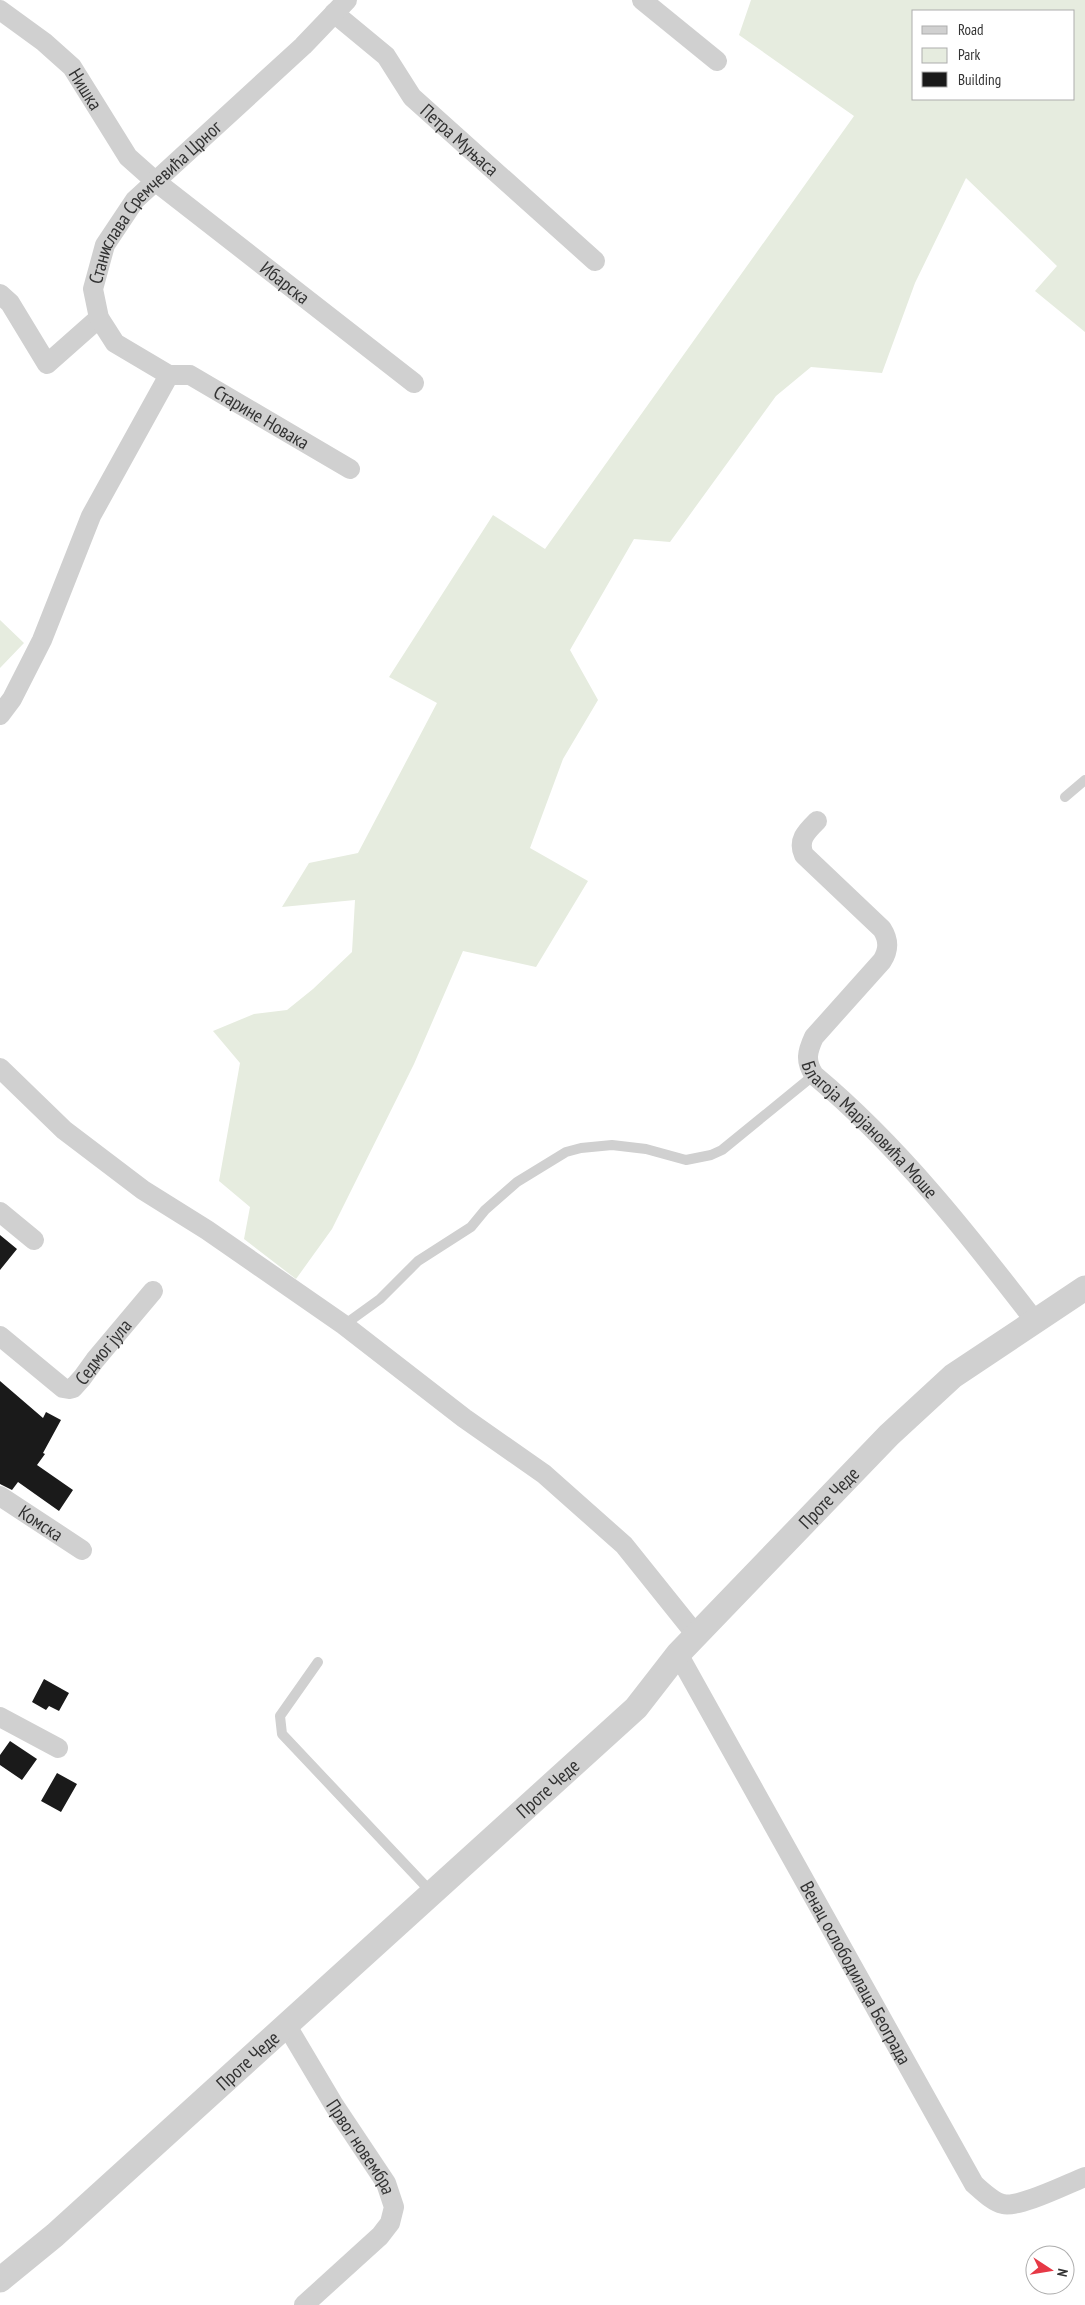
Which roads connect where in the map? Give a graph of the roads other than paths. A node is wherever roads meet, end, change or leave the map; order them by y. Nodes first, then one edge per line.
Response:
1 (642, 0) edge
2 (340, 6) edge
3 (0, 10) edge
4 (717, 61) dead end
5 (155, 181) junction
6 (595, 261) dead end
7 (0, 294) edge
8 (99, 318) junction
9 (169, 375) junction
10 (414, 383) dead end
11 (350, 469) dead end
12 (6, 693) edge
13 (0, 715) edge
14 (1085, 780) edge
15 (1065, 797) dead end
16 (817, 821) dead end
17 (0, 1068) edge
18 (814, 1075) junction
19 (0, 1212) edge
20 (34, 1240) dead end
21 (1085, 1288) edge
22 (153, 1291) dead end
23 (1035, 1321) junction
24 (344, 1325) junction
25 (0, 1336) edge
26 (0, 1496) edge
27 (82, 1550) dead end
28 (697, 1636) junction
29 (678, 1654) junction
30 (318, 1662) dead end
31 (0, 1717) edge
32 (58, 1748) dead end
33 (433, 1894) junction
34 (286, 2026) junction
35 (1085, 2177) edge
36 (0, 2280) edge
37 (304, 2305) edge

1 - 4 street
2 - 5 street, Станислава Сремчевића Црног
2 - 6 street, Петра Муњаса
3 - 5 street, Нишка
5 - 8 street, Станислава Сремчевића Црног
5 - 10 street, Ибарска
7 - 8 street
8 - 9 street, Станислава Сремчевића Црног
9 - 11 street, Старине Новака
9 - 12 street
12 - 13 street
14 - 15 lane
16 - 18 street, Благоја Марјановића Моше
17 - 24 street
18 - 23 street, Благоја Марјановића Моше
18 - 24 lane
19 - 20 street
21 - 23 street, Проте Чеде
22 - 25 street, Седмог јула
23 - 28 street, Проте Чеде
24 - 28 street
26 - 27 street, Комска
28 - 29 street, Проте Чеде
29 - 33 street, Проте Чеде
29 - 35 street, Венац ослободилаца Београда
30 - 33 lane
31 - 32 street
33 - 34 street, Проте Чеде
34 - 36 street, Проте Чеде
34 - 37 street, Првог новембра

